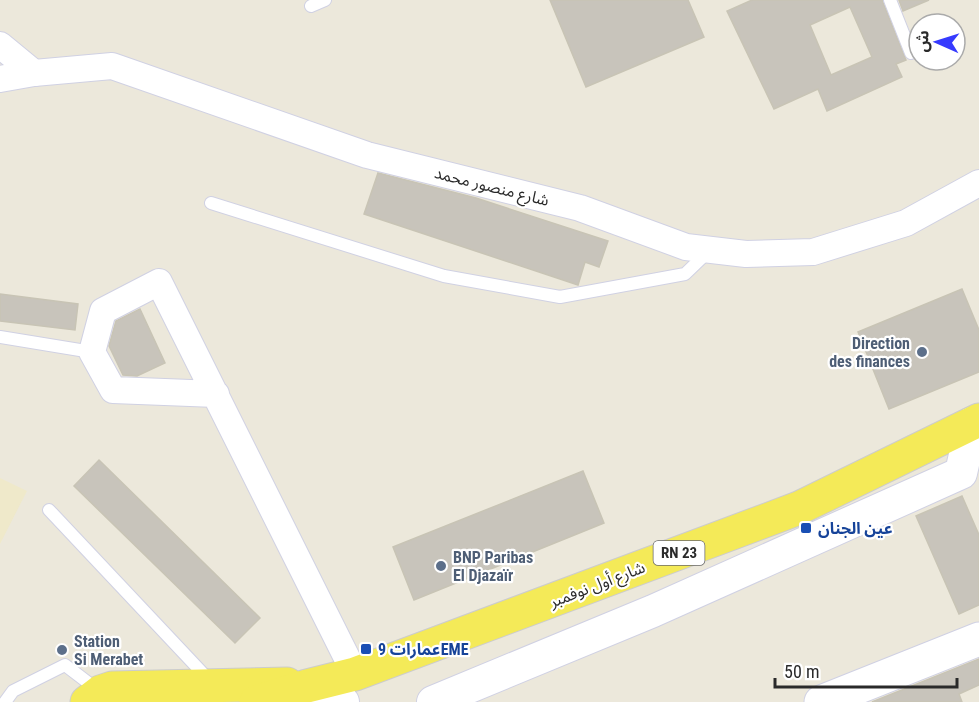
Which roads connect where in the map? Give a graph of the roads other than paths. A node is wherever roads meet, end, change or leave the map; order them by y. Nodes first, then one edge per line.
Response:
1 (325, 0) edge
2 (890, 0) edge
3 (311, 6) dead end
4 (907, 43) edge
5 (0, 45) edge
6 (34, 74) junction
7 (0, 79) edge
8 (979, 183) edge
9 (211, 203) dead end
10 (710, 250) junction
11 (0, 337) edge
12 (92, 352) junction
13 (216, 394) junction
14 (977, 427) edge
15 (49, 510) dead end
16 (979, 639) edge
17 (215, 686) junction
18 (307, 686) junction
19 (349, 688) edge
20 (116, 696) edge
21 (5, 702) edge
22 (256, 702) edge
23 (433, 702) edge
24 (821, 702) edge

1 - 3 lane
2 - 4 lane
5 - 6 street
6 - 7 street, شارع منصور محمد
6 - 10 street, شارع منصور محمد
8 - 10 street, شارع منصور محمد
9 - 10 lane
11 - 12 lane
12 - 13 street
12 - 13 street
13 - 19 street
14 - 19 main road, شارع أول نوفمبر / RN 23
14 - 23 street
15 - 17 lane
16 - 24 main road
17 - 18 main road, RN 23
17 - 20 main road, RN 23
18 - 19 main road, شارع أول نوفمبر / RN 23
18 - 22 main road, RN 23
20 - 21 lane

